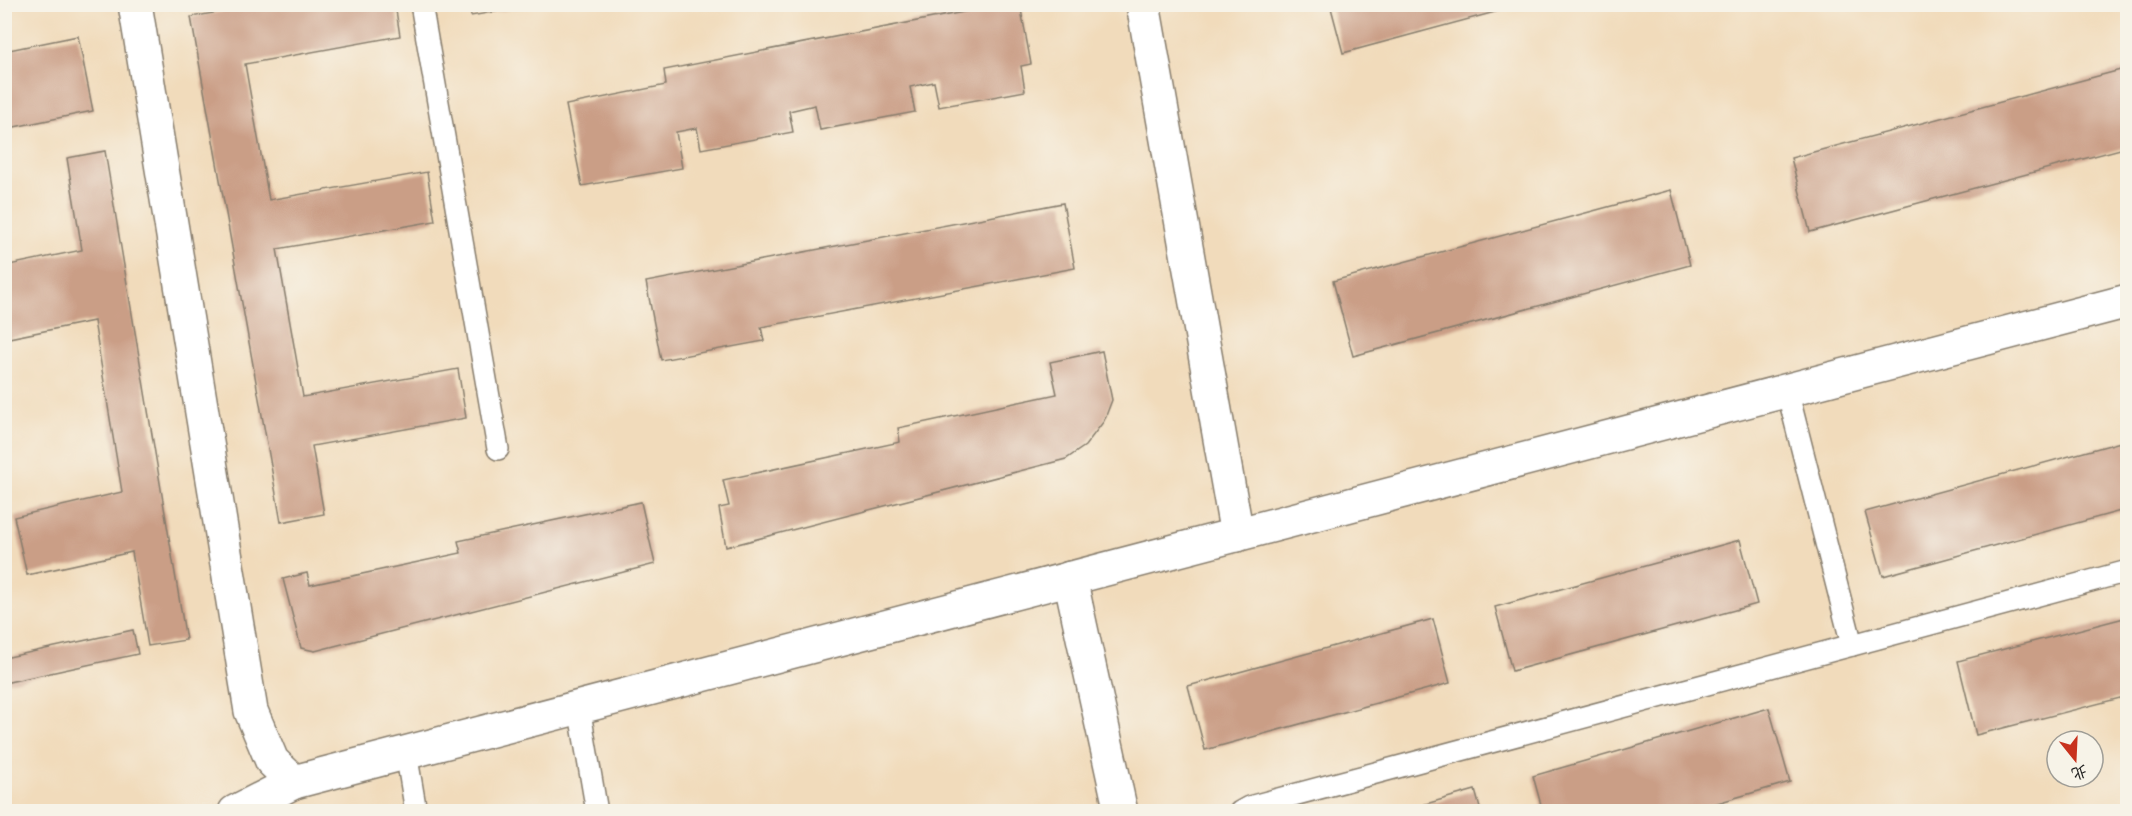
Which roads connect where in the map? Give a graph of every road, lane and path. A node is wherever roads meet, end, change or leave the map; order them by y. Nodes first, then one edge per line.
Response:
1 (135, 4) edge
2 (421, 4) edge
3 (1143, 4) edge
4 (2127, 301) edge
5 (1787, 390) junction
6 (498, 449) dead end
7 (1237, 535) junction
8 (2127, 571) edge
9 (1070, 578) junction
10 (1852, 645) junction
11 (579, 707) junction
12 (406, 752) junction
13 (294, 782) junction
14 (235, 812) edge
15 (416, 812) edge
16 (597, 812) edge
17 (1121, 812) edge
18 (1240, 812) edge

1 - 13 street
2 - 6 lane
3 - 7 street
4 - 5 street
5 - 7 street
5 - 10 lane
7 - 9 street
8 - 10 lane
9 - 11 street
9 - 17 street
10 - 18 lane
11 - 12 street
11 - 16 lane
12 - 13 street
12 - 15 lane
13 - 14 street

